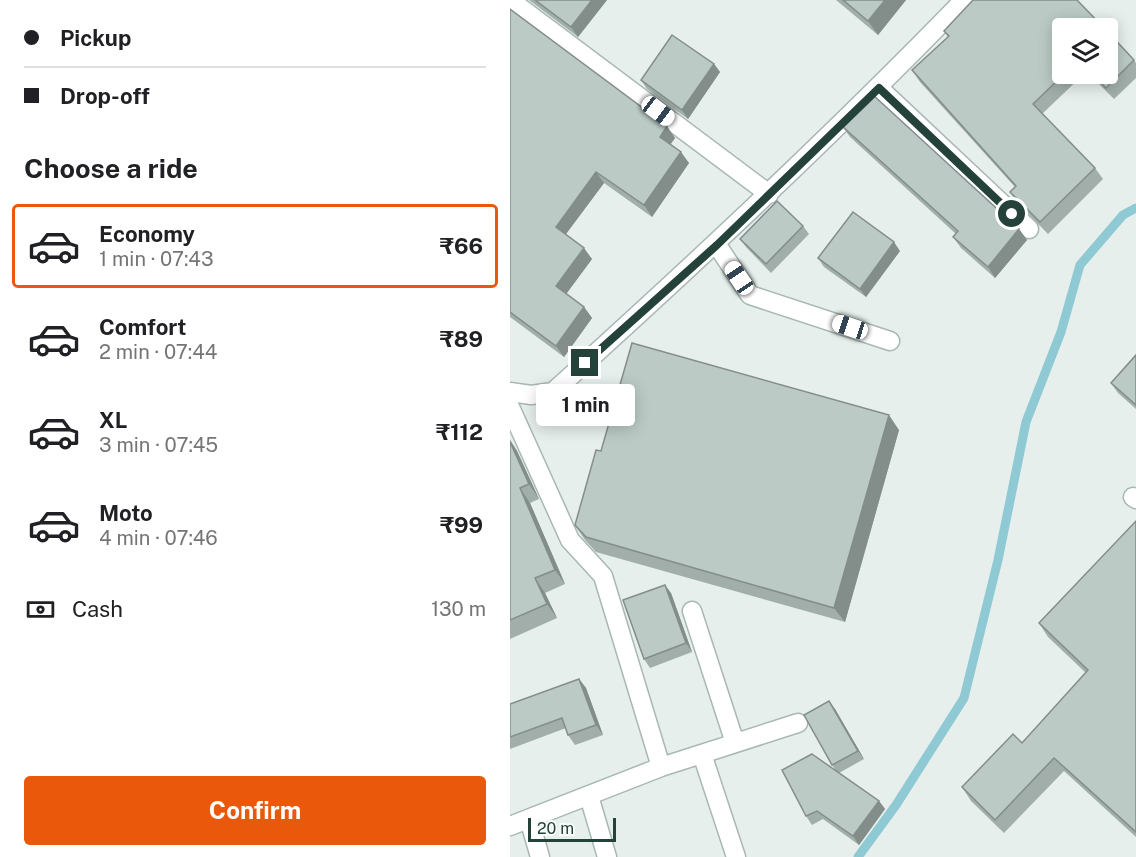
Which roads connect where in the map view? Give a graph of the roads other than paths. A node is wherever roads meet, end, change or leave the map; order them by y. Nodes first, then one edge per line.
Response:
1 (510, 0) edge
2 (964, 0) edge
3 (879, 88) junction
4 (769, 194) junction
5 (1029, 230) edge
6 (717, 245) junction
7 (890, 341) dead end
8 (510, 392) edge
9 (510, 407) edge
10 (692, 611) dead end
11 (798, 723) dead end
12 (735, 743) junction
13 (702, 754) junction
14 (661, 767) junction
15 (589, 796) junction
16 (529, 819) junction
17 (510, 826) edge
18 (540, 857) edge
19 (607, 857) edge
20 (736, 857) edge

1 - 4 street
2 - 3 street
3 - 4 street
3 - 5 street
4 - 6 street
6 - 7 street
6 - 8 street
9 - 14 street
10 - 12 street
11 - 12 street
12 - 13 street
13 - 14 street
13 - 20 street
14 - 15 street
15 - 16 street
15 - 19 street
16 - 17 street
16 - 18 street

